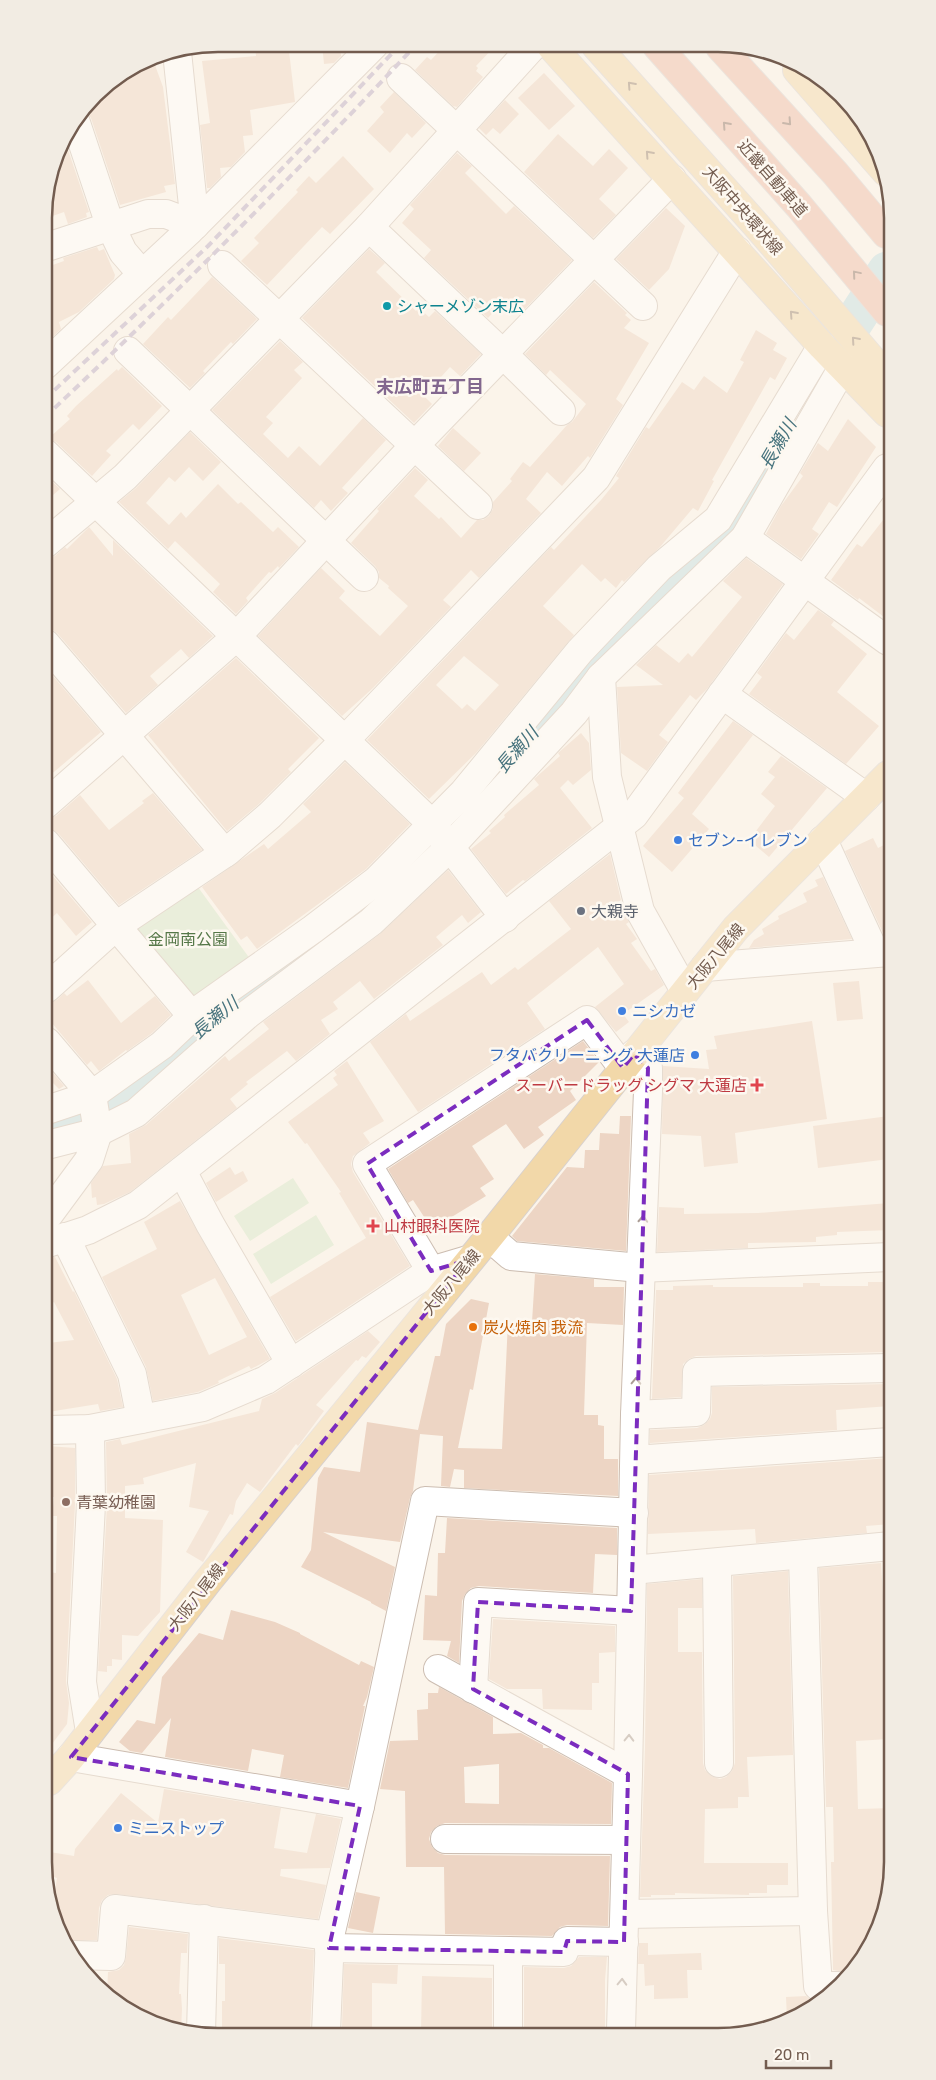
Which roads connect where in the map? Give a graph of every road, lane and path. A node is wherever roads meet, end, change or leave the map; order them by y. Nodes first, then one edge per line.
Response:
1 (528, 52) edge
2 (556, 52) edge
3 (602, 52) edge
4 (662, 52) edge
5 (366, 53) edge
6 (725, 53) edge
7 (178, 58) edge
8 (803, 77) edge
9 (401, 78) dead end
10 (78, 130) edge
11 (458, 130) junction
12 (870, 152) edge
13 (672, 179) junction
14 (195, 224) junction
15 (110, 225) junction
16 (370, 227) junction
17 (884, 232) edge
18 (53, 245) edge
19 (737, 251) junction
20 (594, 260) junction
21 (222, 265) dead end
22 (142, 274) junction
23 (643, 306) dead end
24 (884, 308) edge
25 (281, 317) junction
26 (822, 346) junction
27 (128, 351) dead end
28 (503, 354) junction
29 (53, 358) edge
30 (843, 367) junction
31 (884, 373) edge
32 (884, 409) edge
33 (190, 410) junction
34 (561, 411) dead end
35 (414, 446) junction
36 (53, 461) edge
37 (884, 472) edge
38 (95, 501) junction
39 (478, 505) dead end
40 (53, 537) edge
41 (745, 538) junction
42 (325, 542) junction
43 (364, 577) dead end
44 (804, 582) junction
45 (236, 638) junction
46 (884, 639) edge
47 (53, 652) edge
48 (602, 677) junction
49 (722, 694) junction
50 (123, 736) junction
51 (345, 740) junction
52 (884, 779) edge
53 (866, 797) junction
54 (53, 798) edge
55 (432, 824) junction
56 (620, 826) junction
57 (823, 840) junction
58 (450, 846) junction
59 (53, 851) edge
60 (225, 853) junction
61 (505, 918) junction
62 (116, 926) junction
63 (882, 953) edge
64 (705, 967) junction
65 (53, 983) edge
66 (685, 991) junction
67 (193, 1017) junction
68 (52, 1048) edge
69 (629, 1061) junction
70 (92, 1095) junction
71 (52, 1108) edge
72 (98, 1132) junction
73 (52, 1144) edge
74 (182, 1171) junction
75 (52, 1211) edge
76 (488, 1237) junction
77 (57, 1240) edge
78 (883, 1257) edge
79 (468, 1260) junction
80 (640, 1268) junction
81 (431, 1271) junction
82 (291, 1364) junction
83 (883, 1368) edge
84 (635, 1415) junction
85 (141, 1418) junction
86 (90, 1429) junction
87 (52, 1430) edge
88 (883, 1442) edge
89 (635, 1460) junction
90 (634, 1512) junction
91 (883, 1547) edge
92 (803, 1556) junction
93 (717, 1563) junction
94 (632, 1570) junction
95 (631, 1611) junction
96 (438, 1670) dead end
97 (473, 1689) junction
98 (90, 1732) junction
99 (70, 1757) junction
100 (720, 1764) dead end
101 (628, 1774) junction
102 (52, 1778) edge
103 (360, 1806) junction
104 (445, 1839) dead end
105 (626, 1840) junction
106 (813, 1911) junction
107 (625, 1914) junction
108 (204, 1919) junction
109 (329, 1942) junction
110 (624, 1942) junction
111 (508, 1951) junction
112 (84, 1958) edge
113 (827, 1986) edge
114 (201, 2026) edge
115 (326, 2028) edge
116 (508, 2028) edge
117 (621, 2028) edge

1 - 11 street
13 -> 2 main road
31 -> 3 main road, 大阪中央環状線
24 -> 4 highway, 近畿自動車道
5 - 14 street
6 -> 17 highway
7 - 14 street
8 - 12 main road
9 - 11 street
10 - 15 street
11 - 16 street
11 - 20 street
13 - 19 main road
13 - 20 street
14 - 15 street
14 - 22 street
15 - 18 street
15 - 22 street
16 - 25 street
16 - 28 street
26 -> 19 main road
19 - 51 street
20 - 23 street
20 - 28 street
21 - 25 street
22 - 29 street
25 - 33 street
25 - 35 street
26 - 30 main road
26 - 55 street
27 - 33 street
28 - 34 street
28 - 35 street
30 - 32 main road
30 - 41 street
33 - 38 street
33 - 42 street
35 - 39 street
35 - 42 street
36 - 38 street
37 - 44 street
38 - 40 street
38 - 45 street
41 - 44 street
41 - 48 street
42 - 43 street
42 - 45 street
44 - 46 street
44 - 49 street
45 - 50 street
45 - 51 street
47 - 50 street
48 - 56 street
48 - 58 street
49 - 53 street
49 - 56 street
50 - 54 street
50 - 60 street
51 - 55 street
51 - 60 street
52 - 53 main road, 大阪八尾線
53 - 57 main road, 大阪八尾線
55 - 58 street
55 - 67 street
56 - 61 street
56 - 66 street
57 - 63 street
57 - 64 main road, 大阪八尾線
58 - 61 street
58 - 72 street
59 - 62 street
60 - 62 street
61 - 74 street
62 - 65 street
62 - 67 street
63 - 64 street
64 - 66 main road, 大阪八尾線
66 - 69 main road, 大阪八尾線
67 - 70 street
68 - 70 street
69 - 76 main road, 大阪八尾線
80 -> 69 street
69 - 81 street
70 - 71 street
70 - 72 street
72 - 73 street
72 - 75 street
74 - 77 street
74 - 82 street
76 - 79 main road, 大阪八尾線
76 - 80 street
77 - 85 street
78 - 80 street
79 - 81 street
79 - 98 main road, 大阪八尾線
84 -> 80 street
81 - 82 street
82 - 85 street
83 - 84 street
84 - 89 street
85 - 86 street
86 - 87 street
86 - 98 street
88 - 89 street
89 - 90 street
90 - 94 street
90 - 103 street
91 - 92 street
92 - 93 street
92 - 106 street
93 - 94 street
93 - 100 street
94 - 95 street
95 - 97 street
101 -> 95 street
96 - 97 street
97 - 101 street
98 - 99 main road, 大阪八尾線
99 - 102 main road, 大阪八尾線
99 - 103 street
101 - 105 street
103 - 109 street
104 - 105 street
105 - 107 street
106 - 107 street
106 - 113 street
107 - 110 street
108 - 109 street
108 - 112 street
108 - 114 street
109 - 111 street
109 - 115 street
110 - 111 street
117 -> 110 street
111 - 116 street

